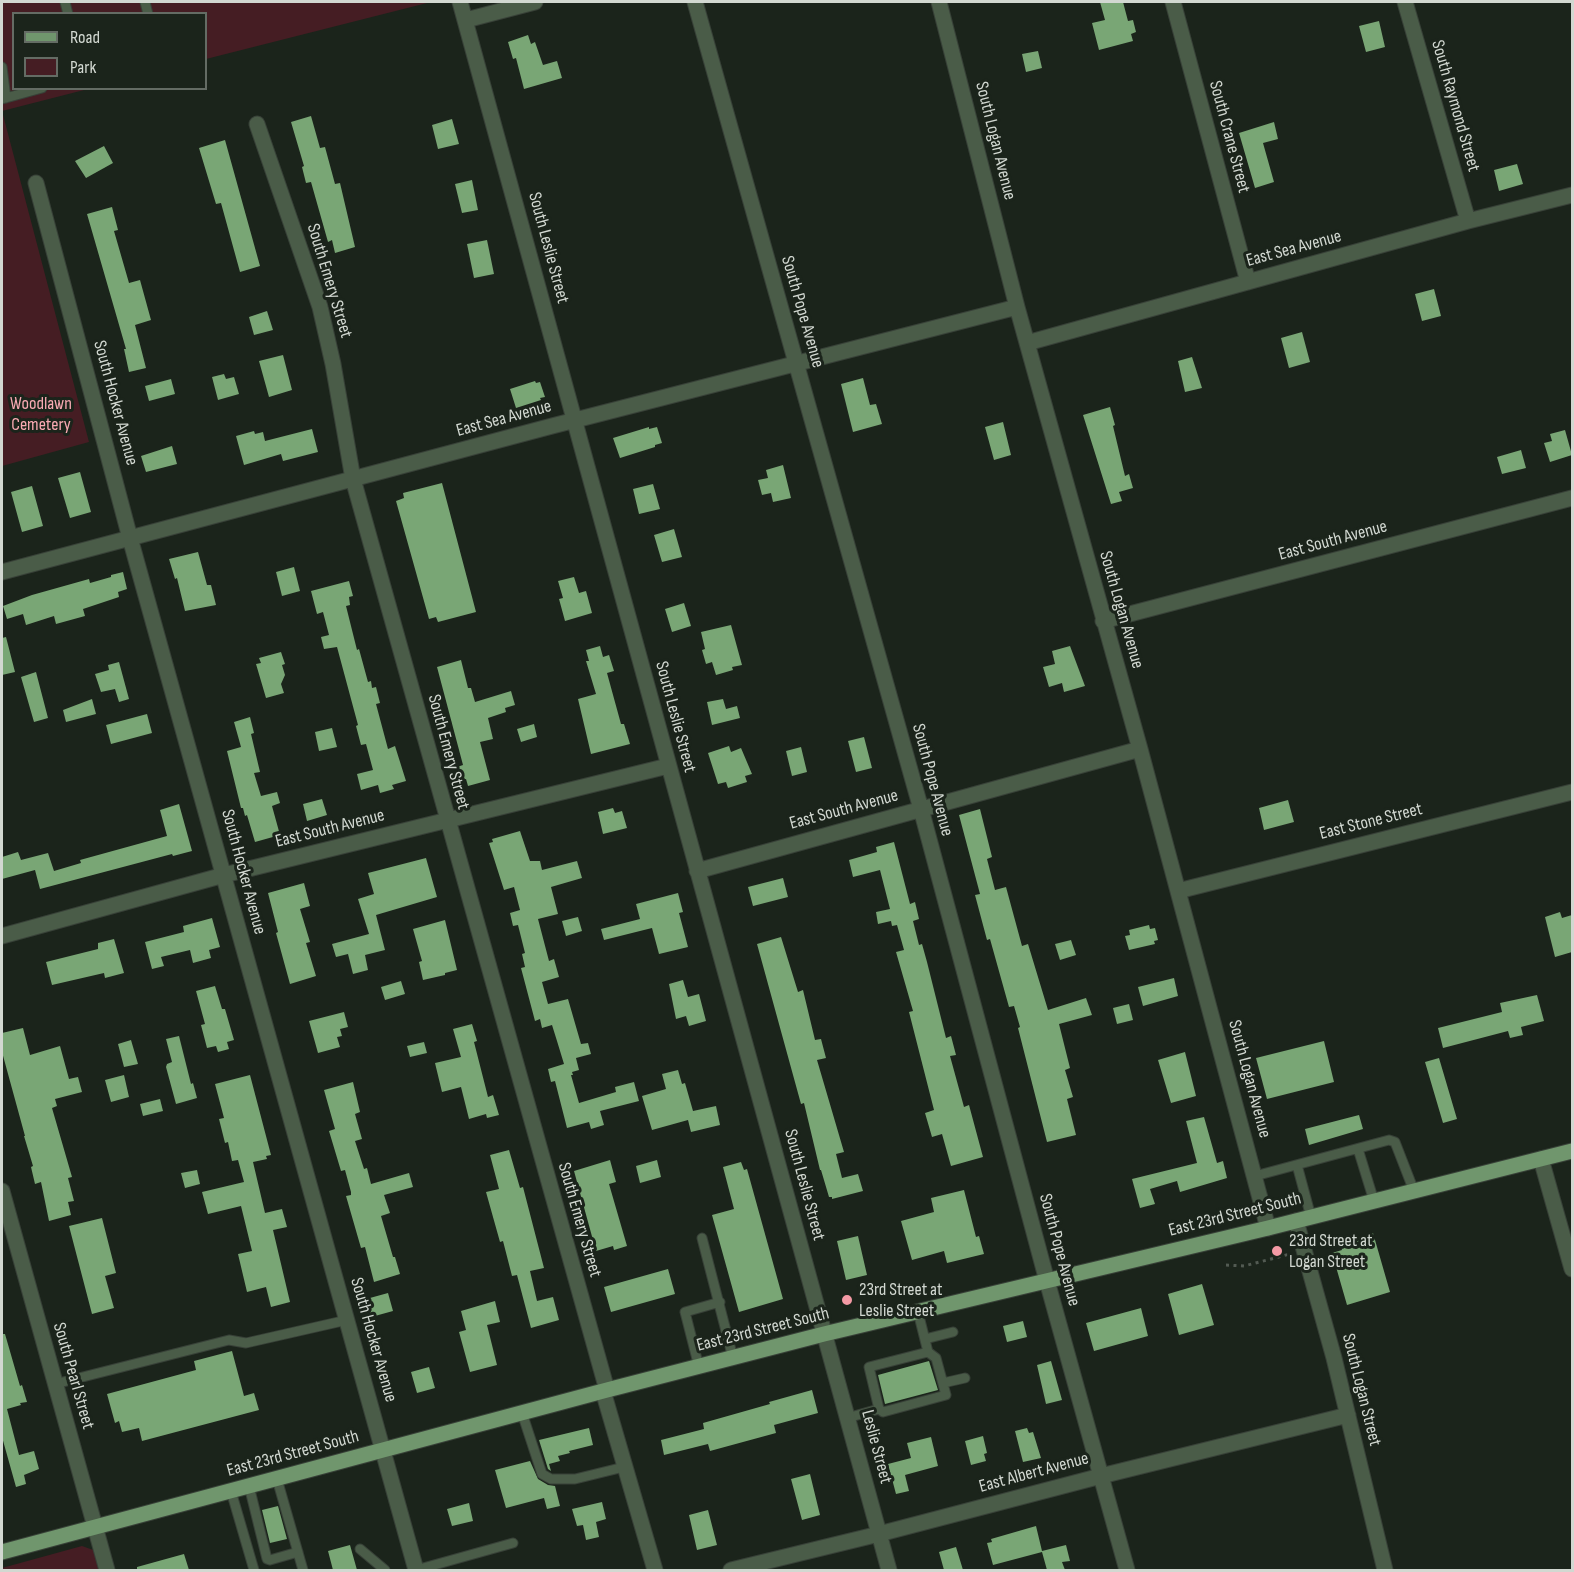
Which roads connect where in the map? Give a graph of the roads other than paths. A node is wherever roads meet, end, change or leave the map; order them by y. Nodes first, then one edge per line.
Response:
1 (460, 2) edge
2 (535, 2) edge
3 (695, 2) edge
4 (939, 2) edge
5 (1173, 2) edge
6 (1405, 2) edge
7 (466, 20) junction
8 (2, 67) edge
9 (34, 90) edge
10 (4, 98) edge
11 (257, 124) dead end
12 (36, 183) dead end
13 (1572, 195) edge
14 (1468, 221) junction
15 (1248, 282) junction
16 (1017, 308) junction
17 (1027, 343) junction
18 (796, 364) junction
19 (574, 421) junction
20 (352, 479) junction
21 (1572, 498) edge
22 (130, 538) junction
23 (2, 572) edge
24 (1103, 621) junction
25 (1140, 749) junction
26 (668, 766) junction
27 (1572, 792) edge
28 (921, 809) junction
29 (446, 821) junction
30 (697, 871) junction
31 (224, 875) junction
32 (1178, 891) junction
33 (2, 936) edge
34 (1358, 1149) junction
35 (1572, 1151) edge
36 (1541, 1159) junction
37 (1297, 1165) junction
38 (1255, 1176) junction
39 (2, 1191) edge
40 (1414, 1191) junction
41 (1374, 1201) junction
42 (1311, 1217) junction
43 (1296, 1221) junction
44 (1268, 1228) junction
45 (702, 1238) dead end
46 (1572, 1269) edge
47 (1047, 1281) junction
48 (720, 1302) junction
49 (918, 1312) junction
50 (347, 1320) junction
51 (953, 1332) dead end
52 (824, 1334) junction
53 (925, 1339) junction
54 (928, 1352) junction
55 (733, 1358) junction
56 (699, 1367) junction
57 (965, 1378) dead end
58 (943, 1383) junction
59 (55, 1384) junction
60 (605, 1391) junction
61 (879, 1409) junction
62 (522, 1413) junction
63 (1348, 1414) junction
64 (847, 1418) junction
65 (383, 1450) junction
66 (624, 1467) junction
67 (1101, 1476) junction
68 (277, 1479) junction
69 (249, 1486) junction
70 (231, 1491) junction
71 (95, 1527) junction
72 (879, 1534) junction
73 (513, 1543) dead end
74 (360, 1549) dead end
75 (2, 1552) edge
76 (298, 1552) junction
77 (107, 1570) edge
78 (254, 1570) edge
79 (303, 1570) edge
80 (385, 1570) edge
81 (416, 1570) edge
82 (655, 1570) edge
83 (731, 1570) edge
84 (889, 1570) edge
85 (1127, 1570) edge
86 (1385, 1570) edge

1 - 7 street
2 - 7 street
3 - 18 street, South Pope Avenue
4 - 16 street, South Logan Avenue
5 - 15 street, South Crane Street
6 - 14 street, South Raymond Street
7 - 19 street, South Leslie Street
8 - 10 lane
9 - 10 lane
11 - 20 street, South Emery Street
12 - 22 street, South Hocker Avenue
13 - 14 street, East Sea Avenue
14 - 15 street, East Sea Avenue
15 - 17 street, East Sea Avenue
16 - 17 street, South Logan Avenue
16 - 18 street, East Sea Avenue
17 - 24 street, South Logan Avenue
18 - 19 street, East Sea Avenue
18 - 28 street, South Pope Avenue
19 - 20 street, East Sea Avenue
19 - 26 street, South Leslie Street
20 - 22 street, East Sea Avenue
20 - 29 street, South Emery Street
21 - 24 street, East South Avenue
22 - 23 street, East Sea Avenue
22 - 31 street, South Hocker Avenue
24 - 25 street, South Logan Avenue
25 - 28 street, East South Avenue
25 - 32 street, South Logan Avenue
26 - 29 street, East South Avenue
26 - 30 street, South Leslie Street
27 - 32 street, East Stone Street
28 - 30 street, East South Avenue
28 - 47 street, South Pope Avenue
29 - 31 street, East South Avenue
29 - 60 street, South Emery Street
30 - 52 street, South Leslie Street
31 - 33 street, East South Avenue
31 - 50 street, South Hocker Avenue
32 - 38 street, South Logan Avenue
34 - 37 lane
34 - 40 lane
34 - 41 lane
35 - 36 main road, East 23rd Street South
36 - 40 main road, East 23rd Street South
36 - 46 street
37 - 38 lane
37 - 42 lane
38 - 44 street, South Logan Avenue
39 - 59 street, South Pearl Street
40 - 41 main road, East 23rd Street South
41 - 42 main road, East 23rd Street South
42 - 43 main road, East 23rd Street South
43 - 44 main road, East 23rd Street South
43 - 63 street, South Logan Street
44 - 47 main road, East 23rd Street South
45 - 48 lane
47 - 49 main road, East 23rd Street South
47 - 67 street, South Pope Avenue
48 - 55 lane
48 - 56 lane
49 - 52 main road, East 23rd Street South
49 - 53 lane
50 - 59 lane
50 - 65 street, South Hocker Avenue
51 - 53 lane
52 - 55 main road, East 23rd Street South
52 - 64 street, Leslie Street
53 - 54 lane
54 - 58 lane
54 - 61 lane
55 - 56 main road, East 23rd Street South
56 - 60 main road, East 23rd Street South
57 - 58 lane
58 - 61 lane
59 - 71 street, South Pearl Street
60 - 62 main road, East 23rd Street South
60 - 66 street, South Emery Street
61 - 64 lane
62 - 65 main road, East 23rd Street South
62 - 66 lane
63 - 67 street, East Albert Avenue
63 - 86 street, South Logan Street
64 - 72 street, Leslie Street
65 - 68 main road, East 23rd Street South
65 - 81 street, South Hocker Avenue
66 - 82 street, South Emery Street
67 - 72 street, East Albert Avenue
67 - 85 street, South Pope Avenue
68 - 69 main road, East 23rd Street South
68 - 76 lane
69 - 70 main road, East 23rd Street South
69 - 76 lane
70 - 71 main road, East 23rd Street South
70 - 78 lane
71 - 75 main road, East 23rd Street South
71 - 77 street, South Pearl Street
72 - 83 street, East Albert Avenue
72 - 84 street, Leslie Street
73 - 81 lane
74 - 80 lane
76 - 79 lane

